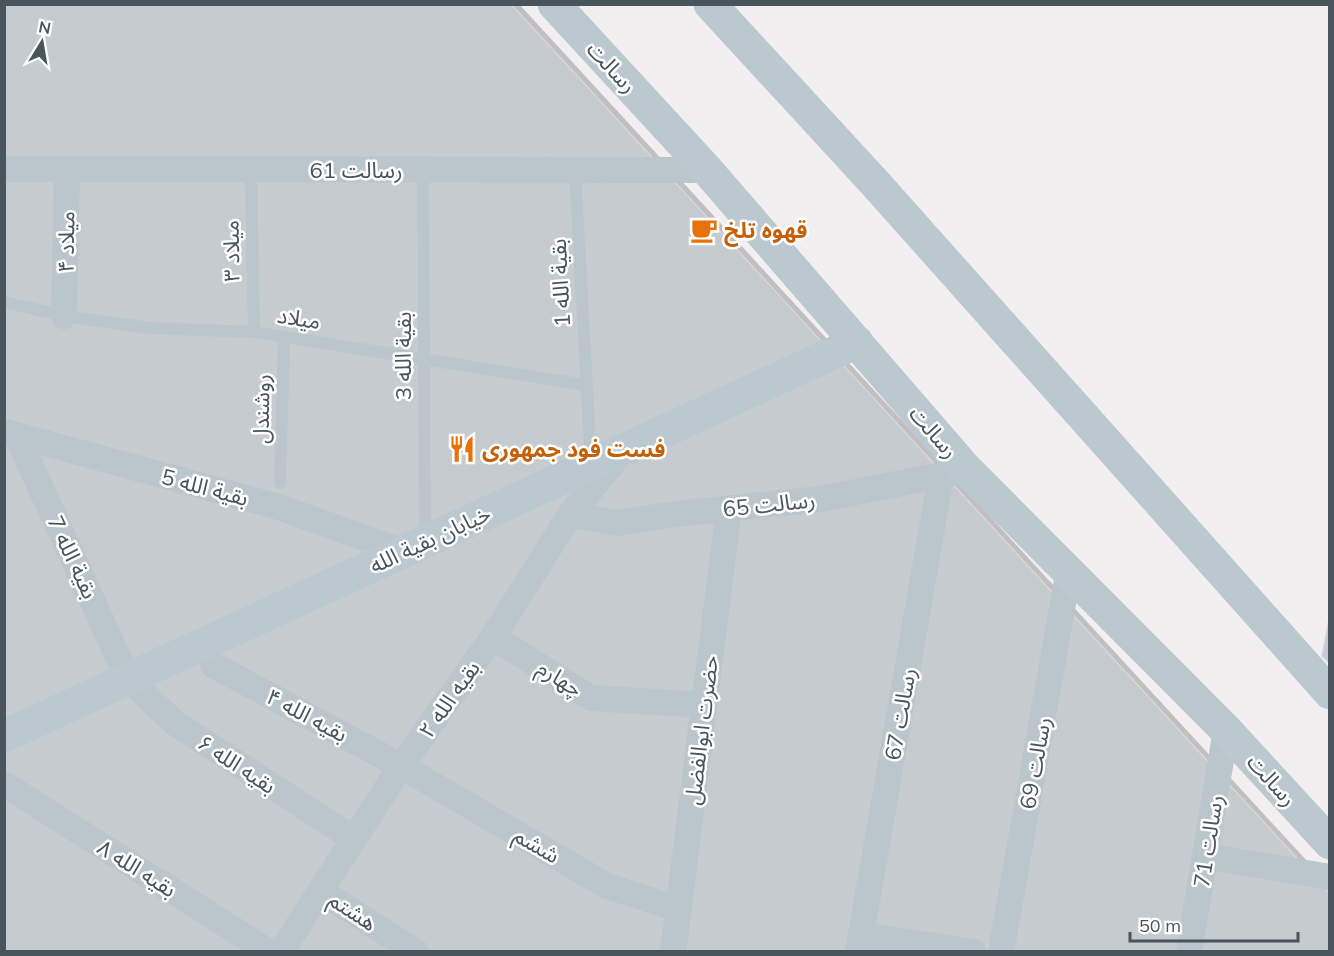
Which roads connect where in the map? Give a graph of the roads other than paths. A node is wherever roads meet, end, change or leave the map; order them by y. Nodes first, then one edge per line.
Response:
1 (554, 4) edge
2 (710, 4) edge
3 (4, 169) edge
4 (67, 169) junction
5 (251, 169) junction
6 (423, 170) junction
7 (575, 170) junction
8 (707, 171) junction
9 (4, 302) edge
10 (64, 316) junction
11 (254, 332) junction
12 (284, 337) junction
13 (857, 342) junction
14 (424, 359) junction
15 (586, 385) junction
16 (11, 434) edge
17 (623, 450) junction
18 (591, 465) junction
19 (954, 473) junction
20 (280, 483) dead end
21 (729, 508) junction
22 (570, 515) junction
23 (415, 547) junction
24 (1068, 574) junction
25 (493, 637) junction
26 (213, 665) dead end
27 (128, 679) junction
28 (1329, 693) edge
29 (704, 705) junction
30 (1226, 730) junction
31 (6, 731) edge
32 (401, 766) junction
33 (4, 784) edge
34 (354, 839) junction
35 (1329, 843) edge
36 (1205, 856) junction
37 (1329, 877) edge
38 (320, 891) junction
39 (678, 909) junction
40 (860, 943) edge
41 (269, 951) edge
42 (281, 951) edge
43 (416, 951) edge
44 (673, 951) edge
45 (974, 951) edge
46 (1001, 951) edge
47 (1189, 951) edge

1 - 8 main road, رسالت
2 - 28 main road
3 - 4 street, رسالت 61
4 - 5 street, رسالت 61
4 - 10 street, میلاد ۴
5 - 6 street, رسالت 61
5 - 11 lane, میلاد ۳
6 - 7 street, رسالت 61
6 - 14 lane, بقیة الله 3
7 - 8 street, رسالت 61
7 - 15 lane, بقیة الله 1
8 - 13 main road, رسالت
9 - 10 lane, میلاد
10 - 11 lane, میلاد
11 - 12 lane, میلاد
12 - 14 lane, میلاد
12 - 20 lane, روشندل
13 - 17 main road, خیابان بقیة الله
13 - 19 main road, رسالت
14 - 15 lane, میلاد
14 - 23 lane, بقیة الله 3
15 - 18 lane, بقیة الله 1
16 - 23 street, بقیة الله 5
16 - 27 street, بقیة الله 7
17 - 18 main road, خیابان بقیة الله
17 - 22 street, بقیه الله ۲
18 - 23 main road, خیابان بقیة الله
19 - 21 street, رسالت 65
19 - 24 main road, رسالت
19 - 40 street, رسالت 67
21 - 22 street, رسالت 65
21 - 29 street, حضرت ابوالفضل
22 - 25 street, بقیه الله ۲
23 - 27 main road, خیابان بقیة الله
24 - 30 main road, رسالت
24 - 46 street, رسالت 69
25 - 29 street, چهارم
25 - 32 street, بقیه الله ۲
26 - 32 street, بقیه الله ۴
27 - 31 main road, خیابان بقیة الله
27 - 34 street, بقیه الله ۶
29 - 39 street, حضرت ابوالفضل
30 - 35 main road, رسالت
30 - 36 street, رسالت 71
32 - 34 street, بقیه الله ۲
32 - 39 street, ششم
33 - 41 street, بقیه الله ۸
34 - 38 street, بقیه الله ۲
36 - 37 street
36 - 47 street, رسالت 71
38 - 42 street, بقیه الله ۲
38 - 43 street, هشتم
39 - 44 street, حضرت ابوالفضل
40 - 45 street

